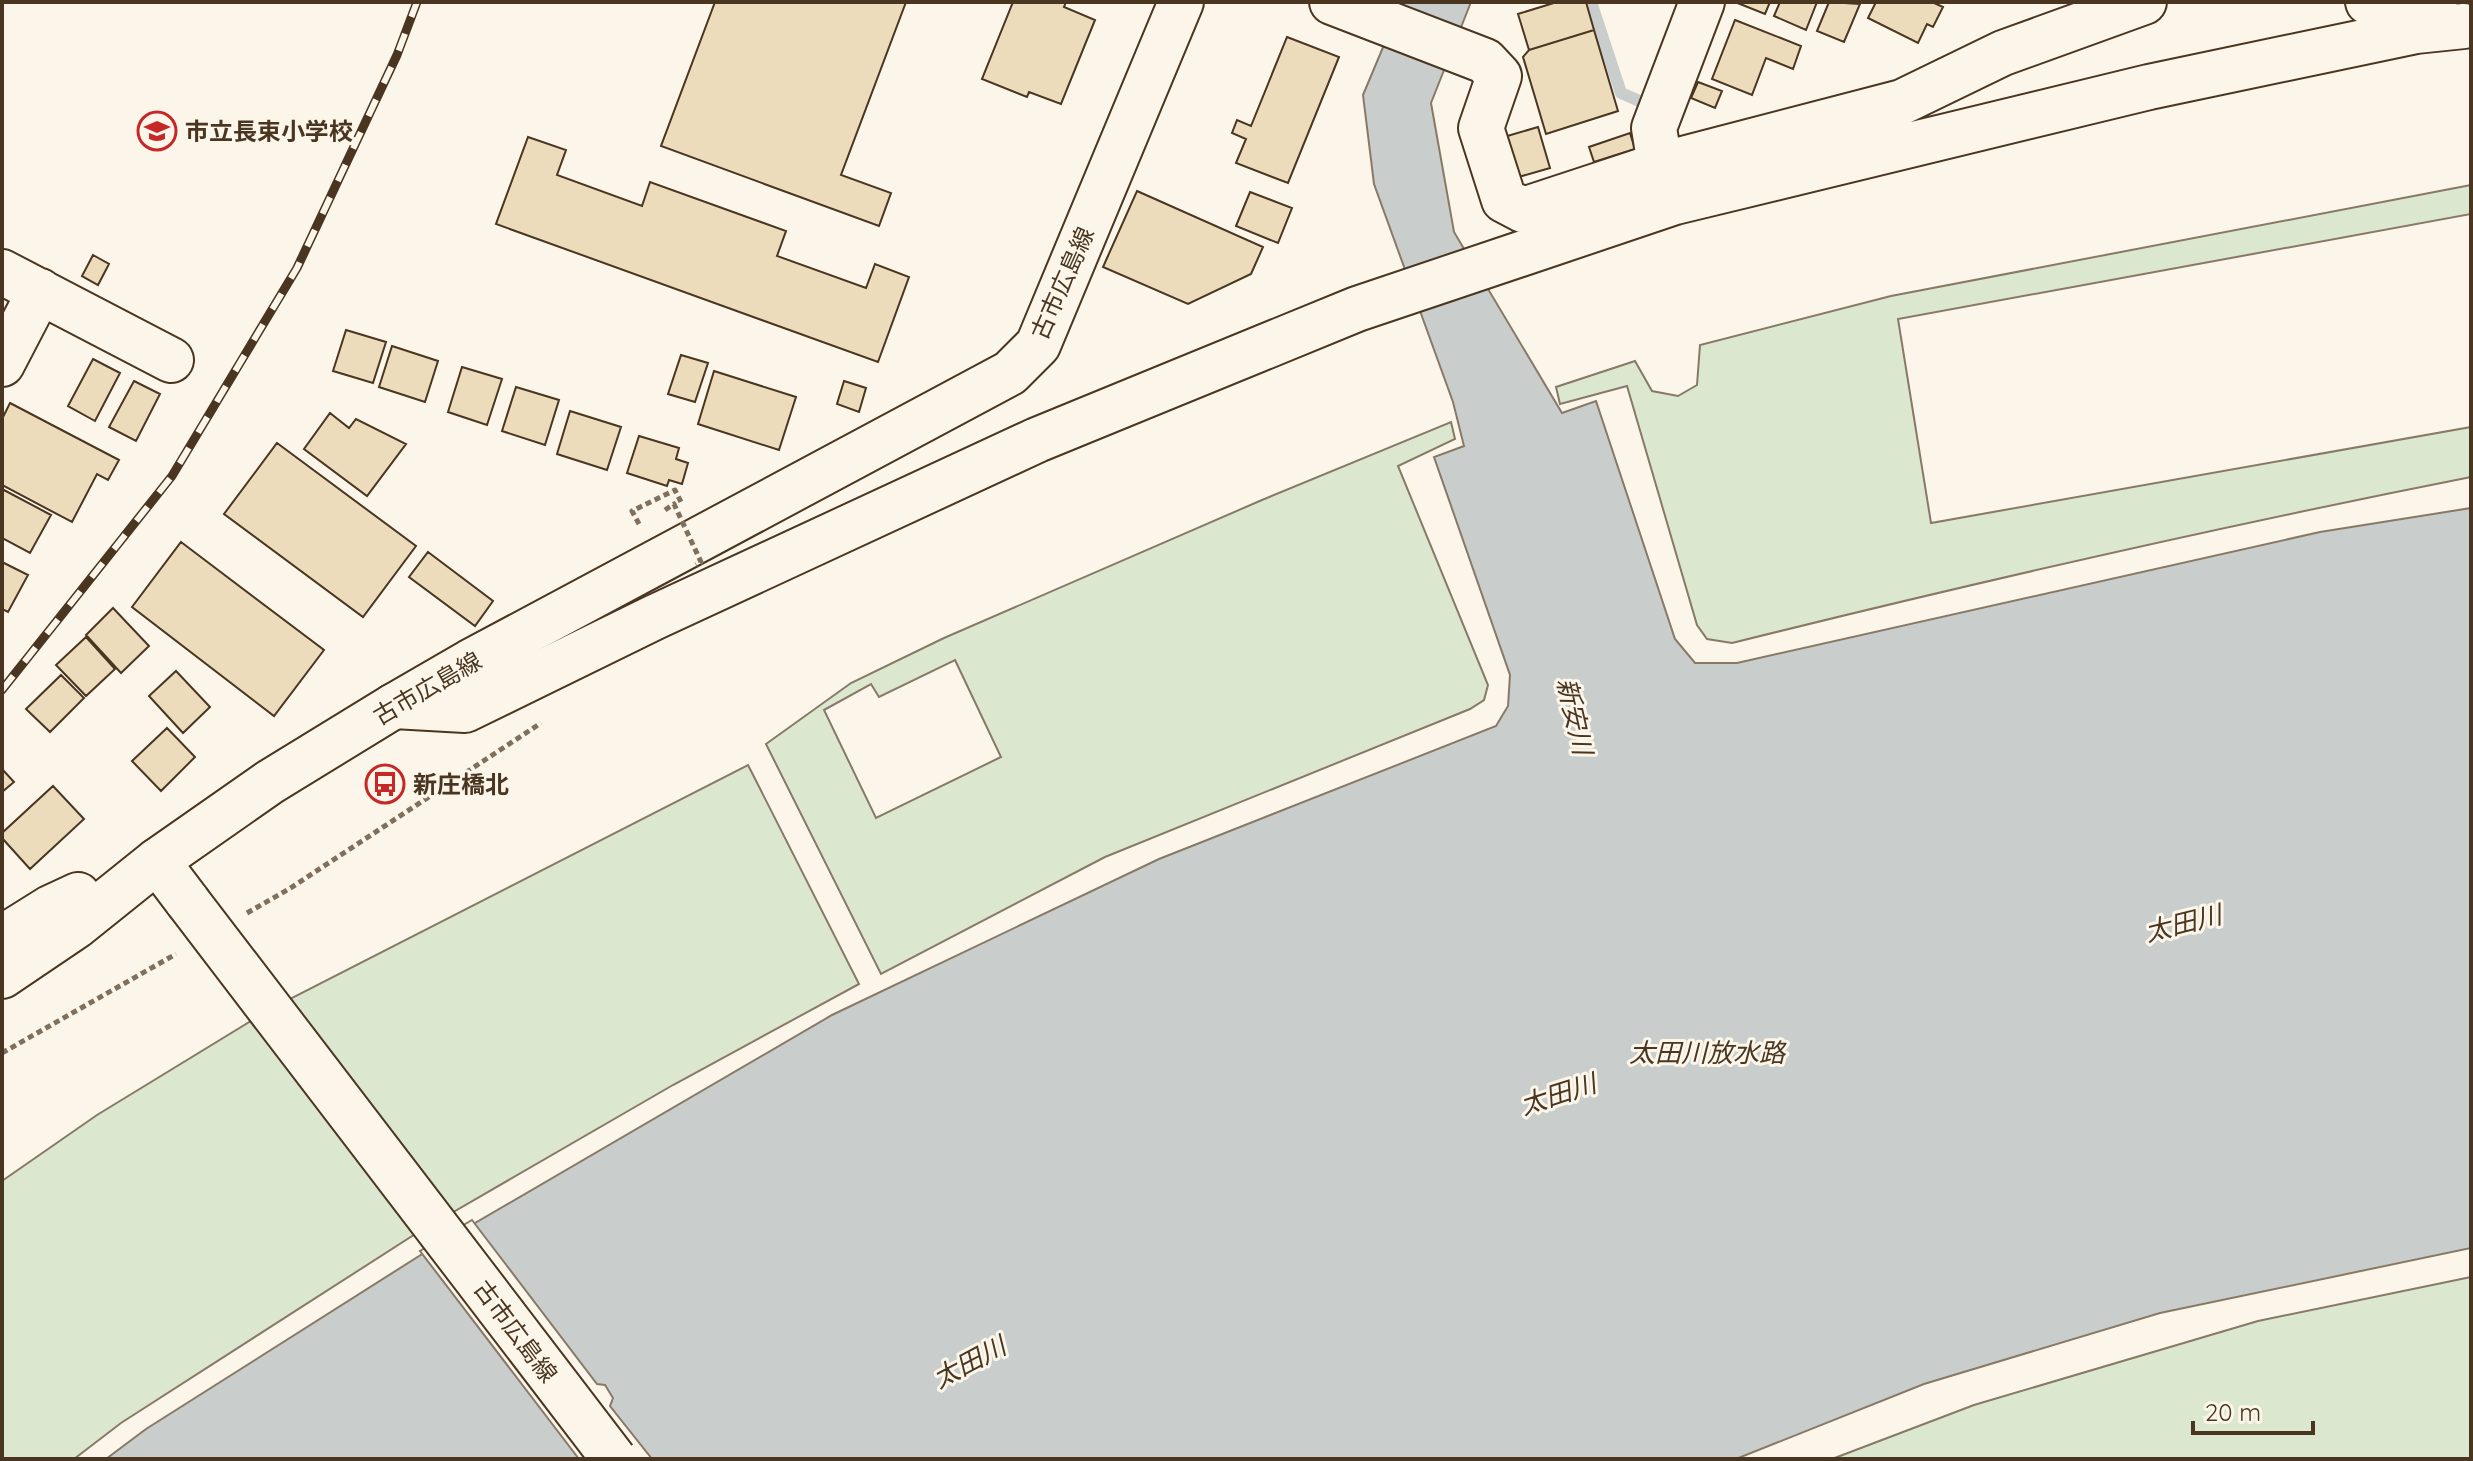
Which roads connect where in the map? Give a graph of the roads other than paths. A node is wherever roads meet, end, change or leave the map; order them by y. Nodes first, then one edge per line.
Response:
1 (1181, 2) edge
2 (1332, 2) edge
3 (1702, 2) edge
4 (2144, 2) edge
5 (2368, 2) edge
6 (2467, 25) edge
7 (1660, 165) junction
8 (2, 272) edge
9 (40, 291) junction
10 (171, 360) dead end
11 (2, 364) edge
12 (394, 706) junction
13 (157, 861) junction
14 (2, 938) edge
15 (2, 976) edge
16 (614, 1459) edge

1 - 12 main road, 古市広島線
2 - 7 main road
3 - 7 main road
4 - 7 main road
5 - 6 main road
6 - 12 main road
8 - 9 main road
9 - 10 main road
9 - 11 main road
12 - 13 main road, 古市広島線
13 - 14 main road
13 - 15 main road
13 - 16 main road, 古市広島線, bridge

